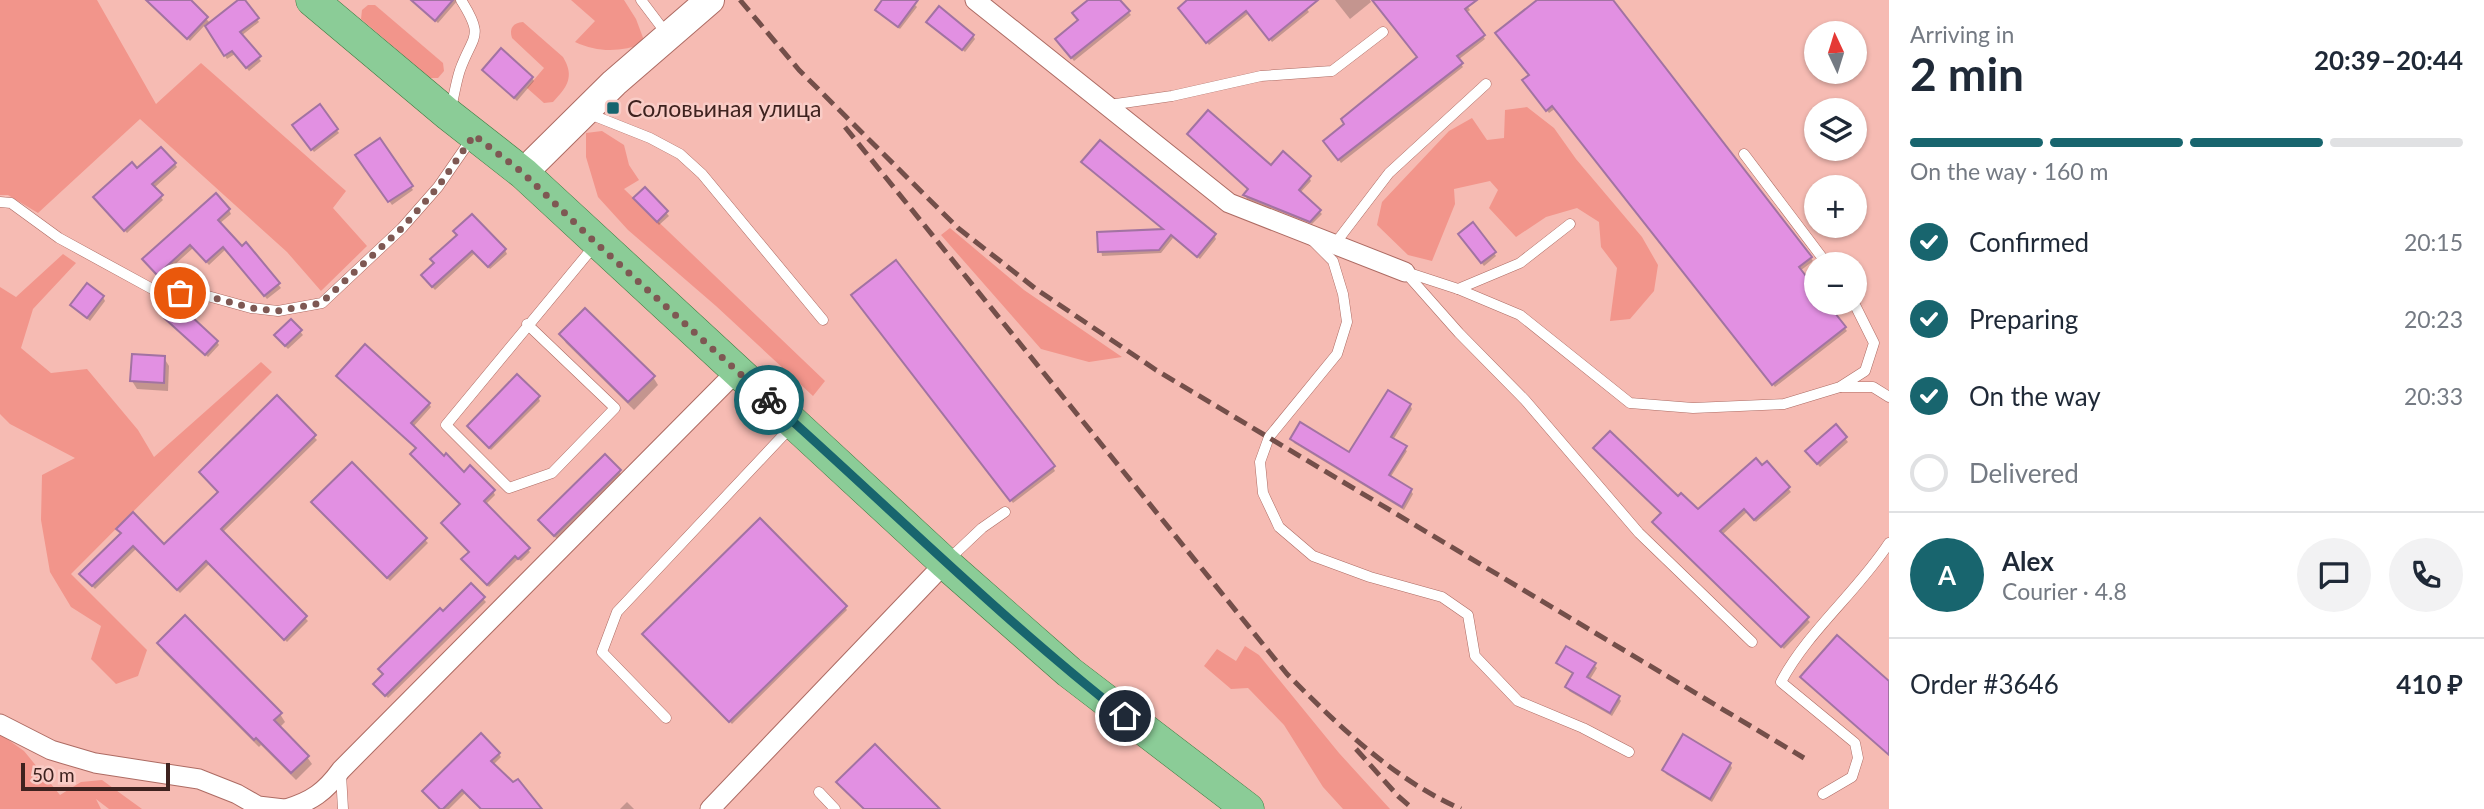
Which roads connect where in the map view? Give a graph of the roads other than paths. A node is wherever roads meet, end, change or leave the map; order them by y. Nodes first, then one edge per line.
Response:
1 (461, 0) edge
2 (641, 0) edge
3 (710, 0) edge
4 (975, 0) edge
5 (319, 2) edge
6 (1383, 32) dead end
7 (668, 36) junction
8 (1486, 84) dead end
9 (1105, 105) junction
10 (584, 112) junction
11 (449, 115) junction
12 (474, 135) junction
13 (1744, 154) dead end
14 (523, 173) junction
15 (0, 202) edge
16 (1570, 225) dead end
17 (1305, 233) junction
18 (597, 244) junction
19 (1334, 245) junction
20 (1817, 252) edge
21 (1405, 272) junction
22 (1458, 289) junction
23 (1860, 315) edge
24 (823, 320) dead end
25 (527, 324) junction
26 (737, 371) junction
27 (1840, 387) junction
28 (1889, 397) edge
29 (795, 423) junction
30 (1005, 512) dead end
31 (1889, 543) edge
32 (945, 563) junction
33 (1752, 642) dead end
34 (666, 718) dead end
35 (0, 724) edge
36 (1629, 752) dead end
37 (341, 770) junction
38 (819, 792) dead end
39 (1824, 794) dead end
40 (285, 809) edge
41 (343, 809) edge
42 (710, 809) edge
43 (835, 809) edge
44 (1248, 809) edge

1 - 11 lane
2 - 7 lane
3 - 7 main road
4 - 9 street
5 - 11 main road
6 - 9 lane
7 - 10 main road
8 - 19 lane
9 - 17 street
10 - 14 main road
10 - 24 lane
11 - 12 main road
12 - 14 main road
12 - 15 lane
13 - 20 lane
14 - 18 main road
16 - 22 lane
17 - 19 street
17 - 36 lane
18 - 25 lane
18 - 26 main road
19 - 21 street
21 - 22 lane
21 - 33 lane
22 - 27 lane
23 - 27 lane
25 - 25 lane
26 - 29 main road
26 - 37 street
27 - 28 lane
29 - 32 main road
29 - 34 lane
30 - 32 lane
31 - 39 lane
32 - 42 street
32 - 44 main road
35 - 40 street
37 - 40 street
37 - 41 lane
38 - 43 lane

